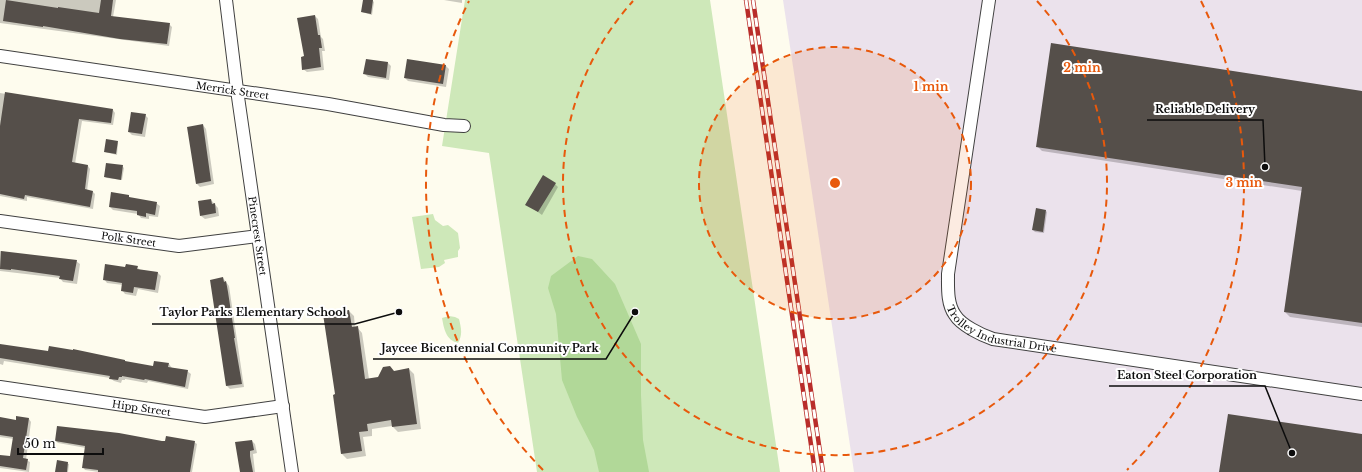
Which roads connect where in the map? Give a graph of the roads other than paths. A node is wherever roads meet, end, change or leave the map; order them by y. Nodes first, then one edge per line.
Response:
1 (226, 0) edge
2 (989, 0) edge
3 (0, 56) edge
4 (237, 90) junction
5 (464, 126) dead end
6 (0, 221) edge
7 (258, 236) junction
8 (0, 387) edge
9 (1362, 394) edge
10 (283, 406) junction
11 (292, 472) edge

1 - 4 street, Pinecrest Street
2 - 9 street, Trolley Industrial Drive
3 - 4 street, Merrick Street
4 - 5 street, Merrick Street
4 - 7 street, Pinecrest Street
6 - 7 street, Polk Street
7 - 10 street, Pinecrest Street
8 - 10 street, Hipp Street
10 - 11 street, Pinecrest Street

